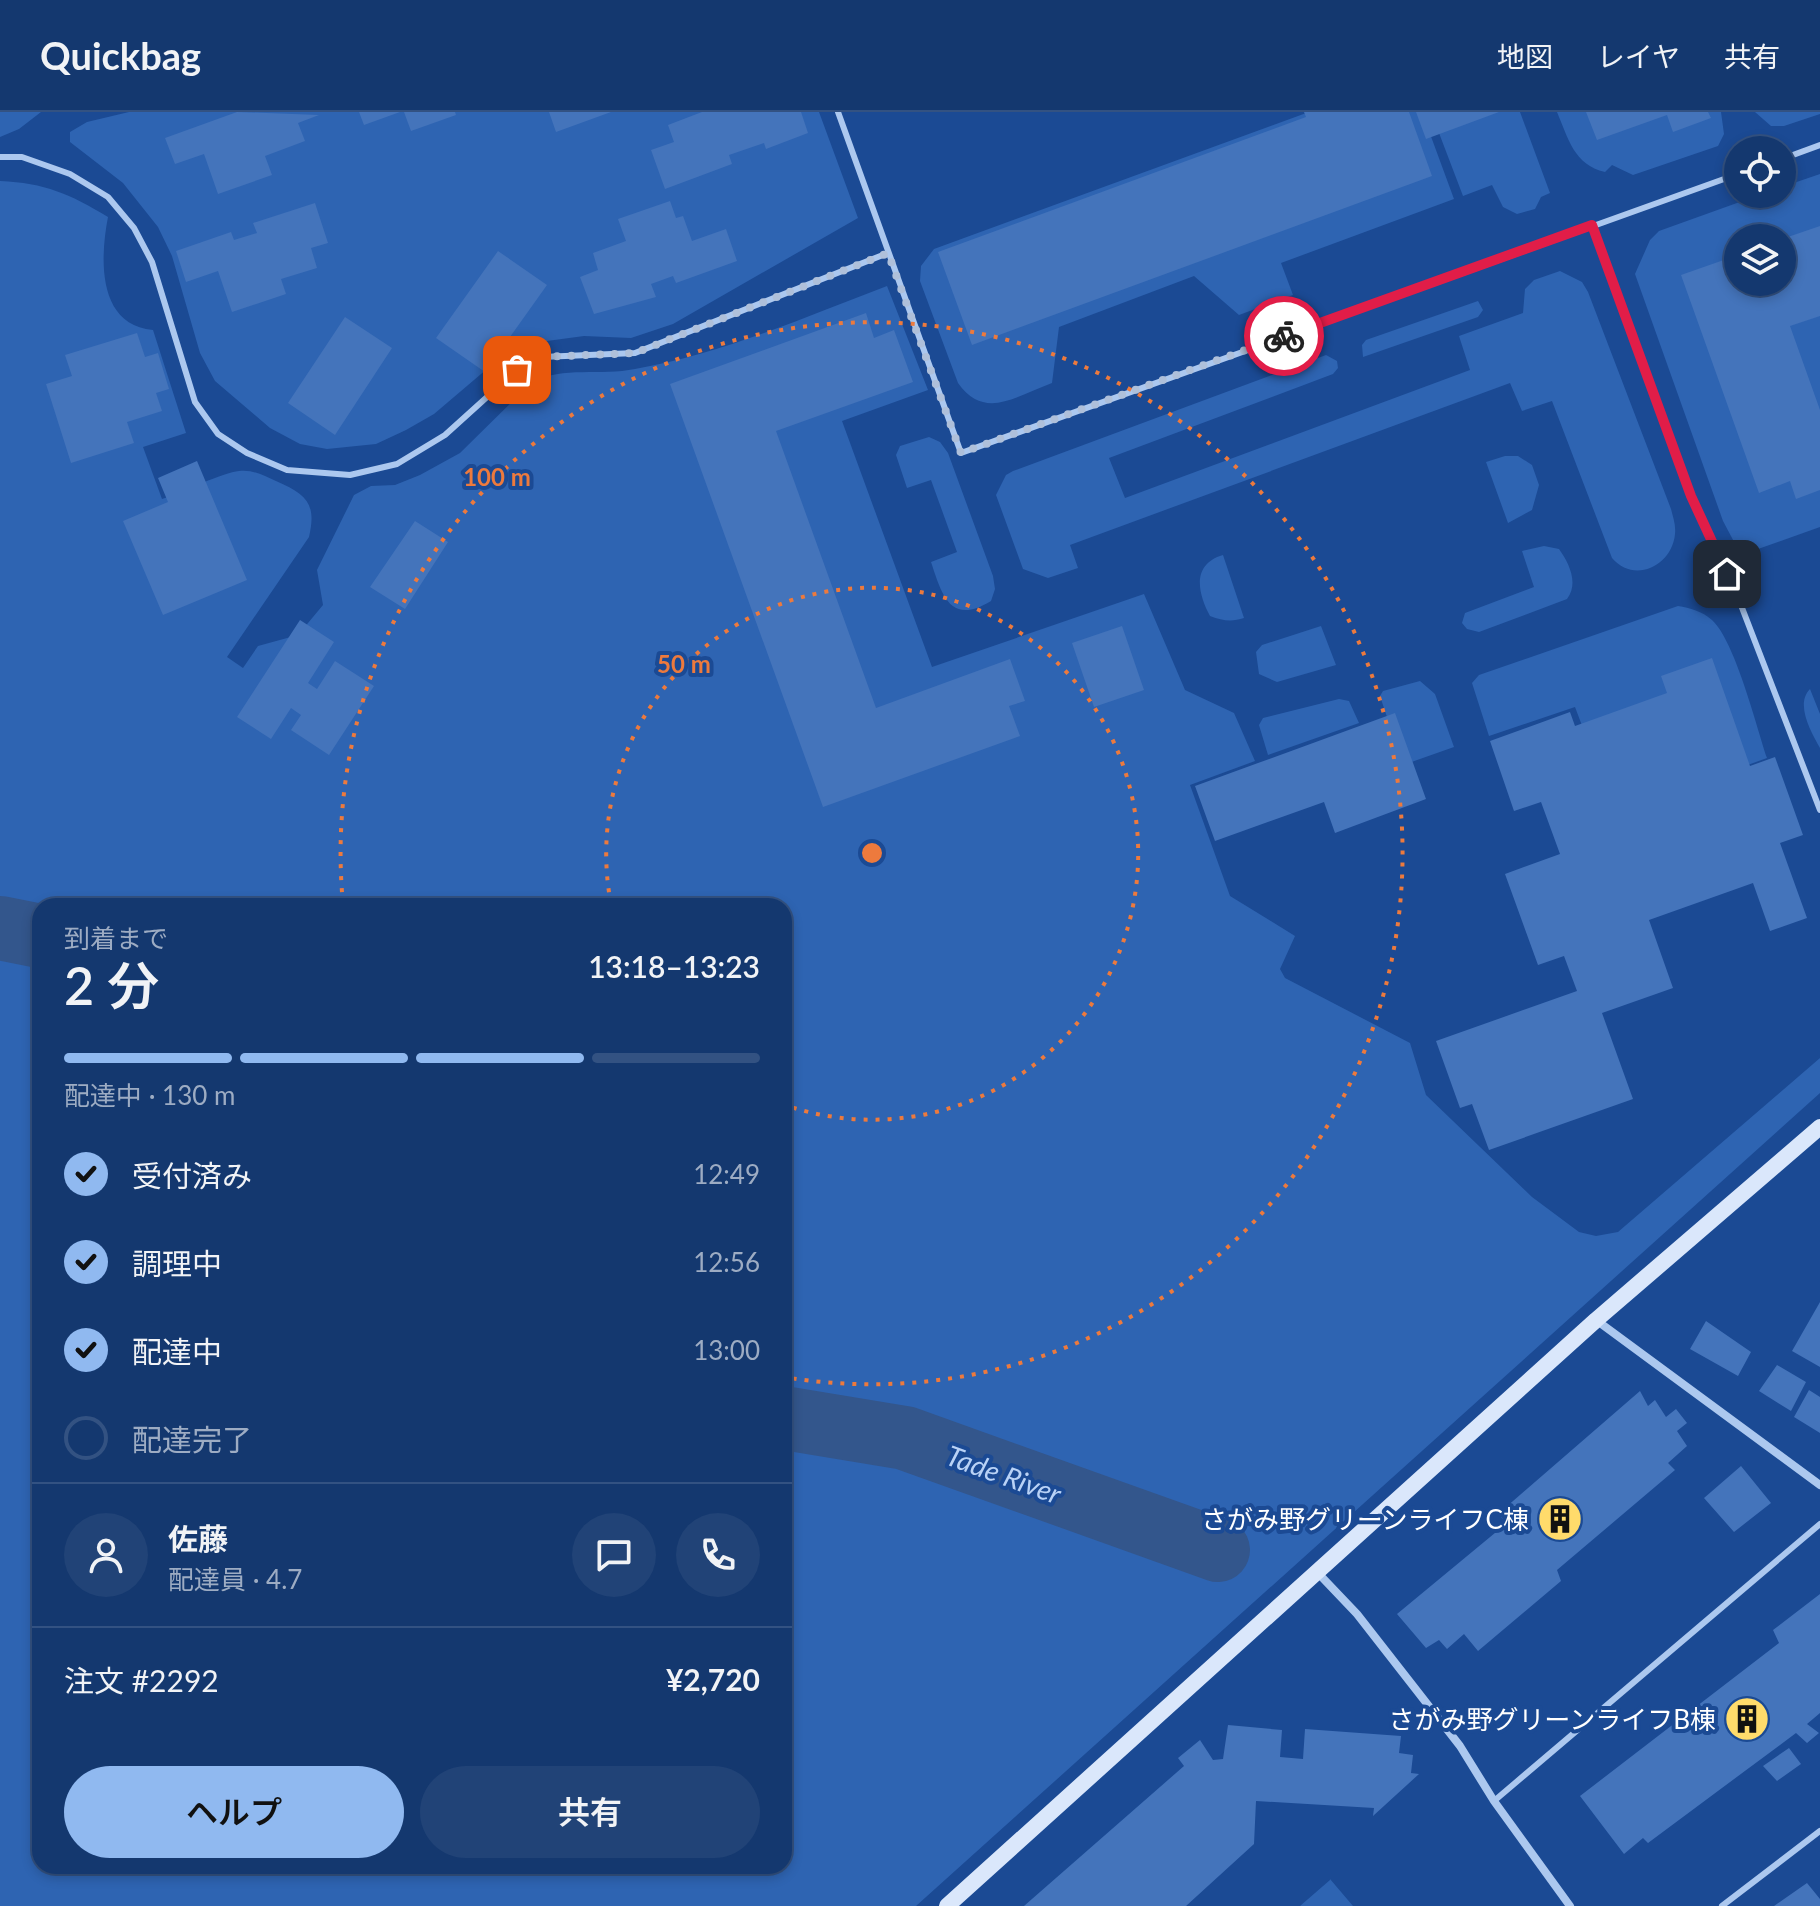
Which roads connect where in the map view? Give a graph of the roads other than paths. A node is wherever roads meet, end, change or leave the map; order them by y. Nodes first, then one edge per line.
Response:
1 (838, 112) edge
2 (1820, 145) edge
3 (1796, 154) edge
4 (0, 157) edge
5 (1724, 179) edge
6 (1592, 225) junction
7 (888, 253) junction
8 (1820, 810) edge
9 (1820, 1127) edge
10 (1596, 1320) junction
11 (1820, 1485) edge
12 (1820, 1524) edge
13 (1317, 1572) junction
14 (1494, 1801) junction
15 (1820, 1831) edge
16 (947, 1906) edge
17 (1570, 1906) edge
18 (1722, 1906) edge

1 - 7 lane
2 - 3 lane
4 - 7 lane
5 - 6 lane
6 - 7 lane
6 - 8 lane
9 - 10 street
10 - 11 street
10 - 13 street
12 - 14 lane
13 - 14 street
13 - 16 street
14 - 17 street
15 - 18 lane

